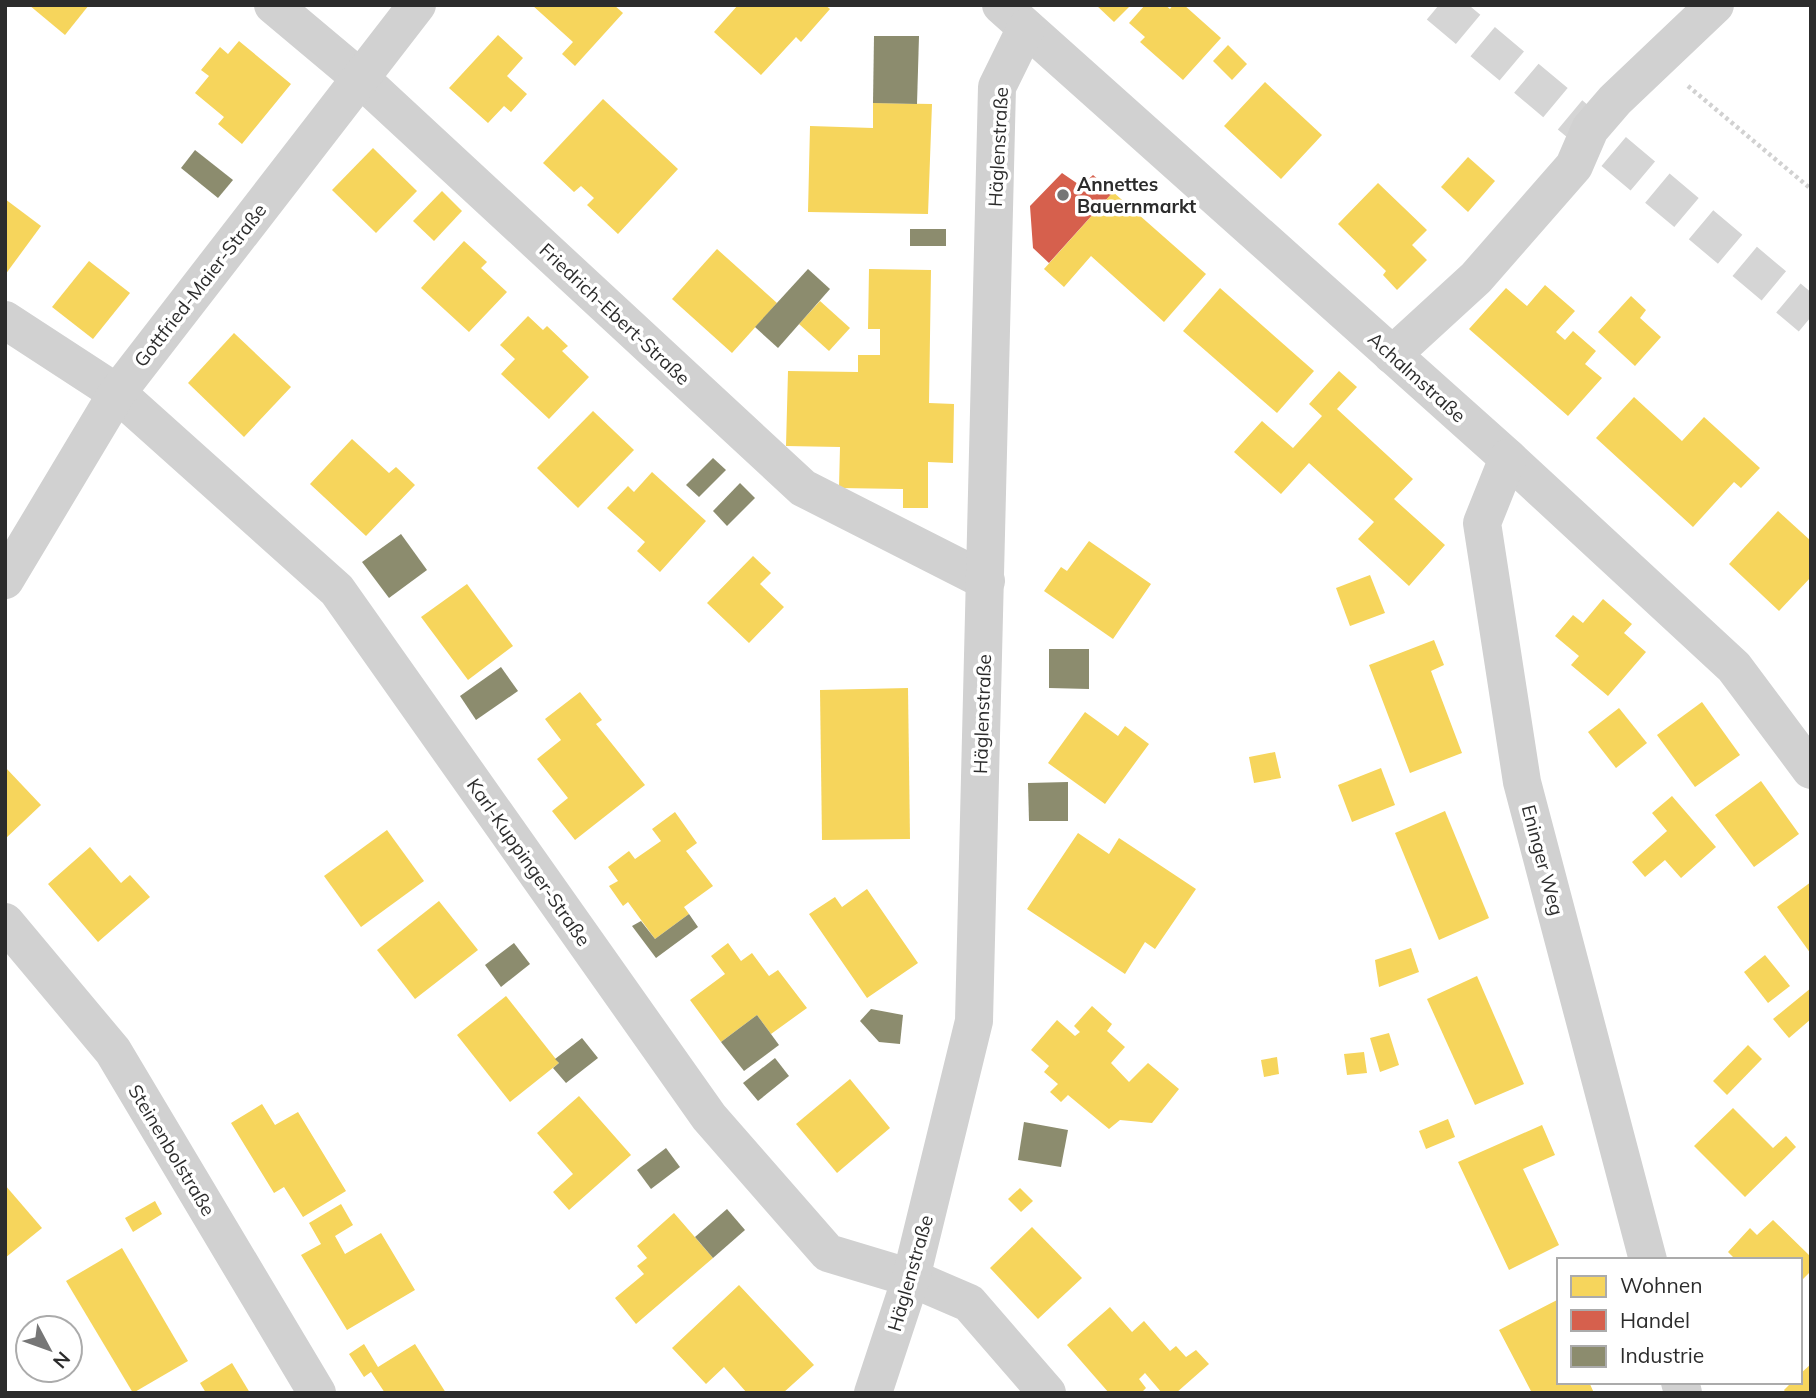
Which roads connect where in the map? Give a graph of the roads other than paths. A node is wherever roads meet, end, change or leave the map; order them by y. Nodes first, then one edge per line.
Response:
1 (273, 5) edge
2 (416, 5) edge
3 (1715, 5) edge
4 (1014, 16) edge
5 (360, 78) junction
6 (5, 320) edge
7 (1392, 355) junction
8 (117, 393) junction
9 (1507, 458) junction
10 (5, 580) edge
11 (986, 580) junction
12 (1811, 769) edge
13 (5, 922) edge
14 (1647, 1258) edge
15 (911, 1278) junction
16 (317, 1393) edge
17 (873, 1393) edge
18 (1047, 1393) edge

1 - 5 street, Friedrich-Ebert-Straße
2 - 5 street, Gottfried-Maier-Straße
3 - 7 street
4 - 7 street, Achalmstraße
4 - 11 street, Häglenstraße
5 - 8 street, Gottfried-Maier-Straße
5 - 11 street, Friedrich-Ebert-Straße
6 - 8 street, Karl-Kuppinger-Straße
7 - 9 street, Achalmstraße
8 - 10 street, Gottfried-Maier-Straße
8 - 15 street, Karl-Kuppinger-Straße
9 - 12 street, Achalmstraße
9 - 14 street, Eninger Weg
11 - 15 street, Häglenstraße
13 - 16 street, Steinenbolstraße
15 - 17 street, Häglenstraße
15 - 18 street, Karl-Kuppinger-Straße

